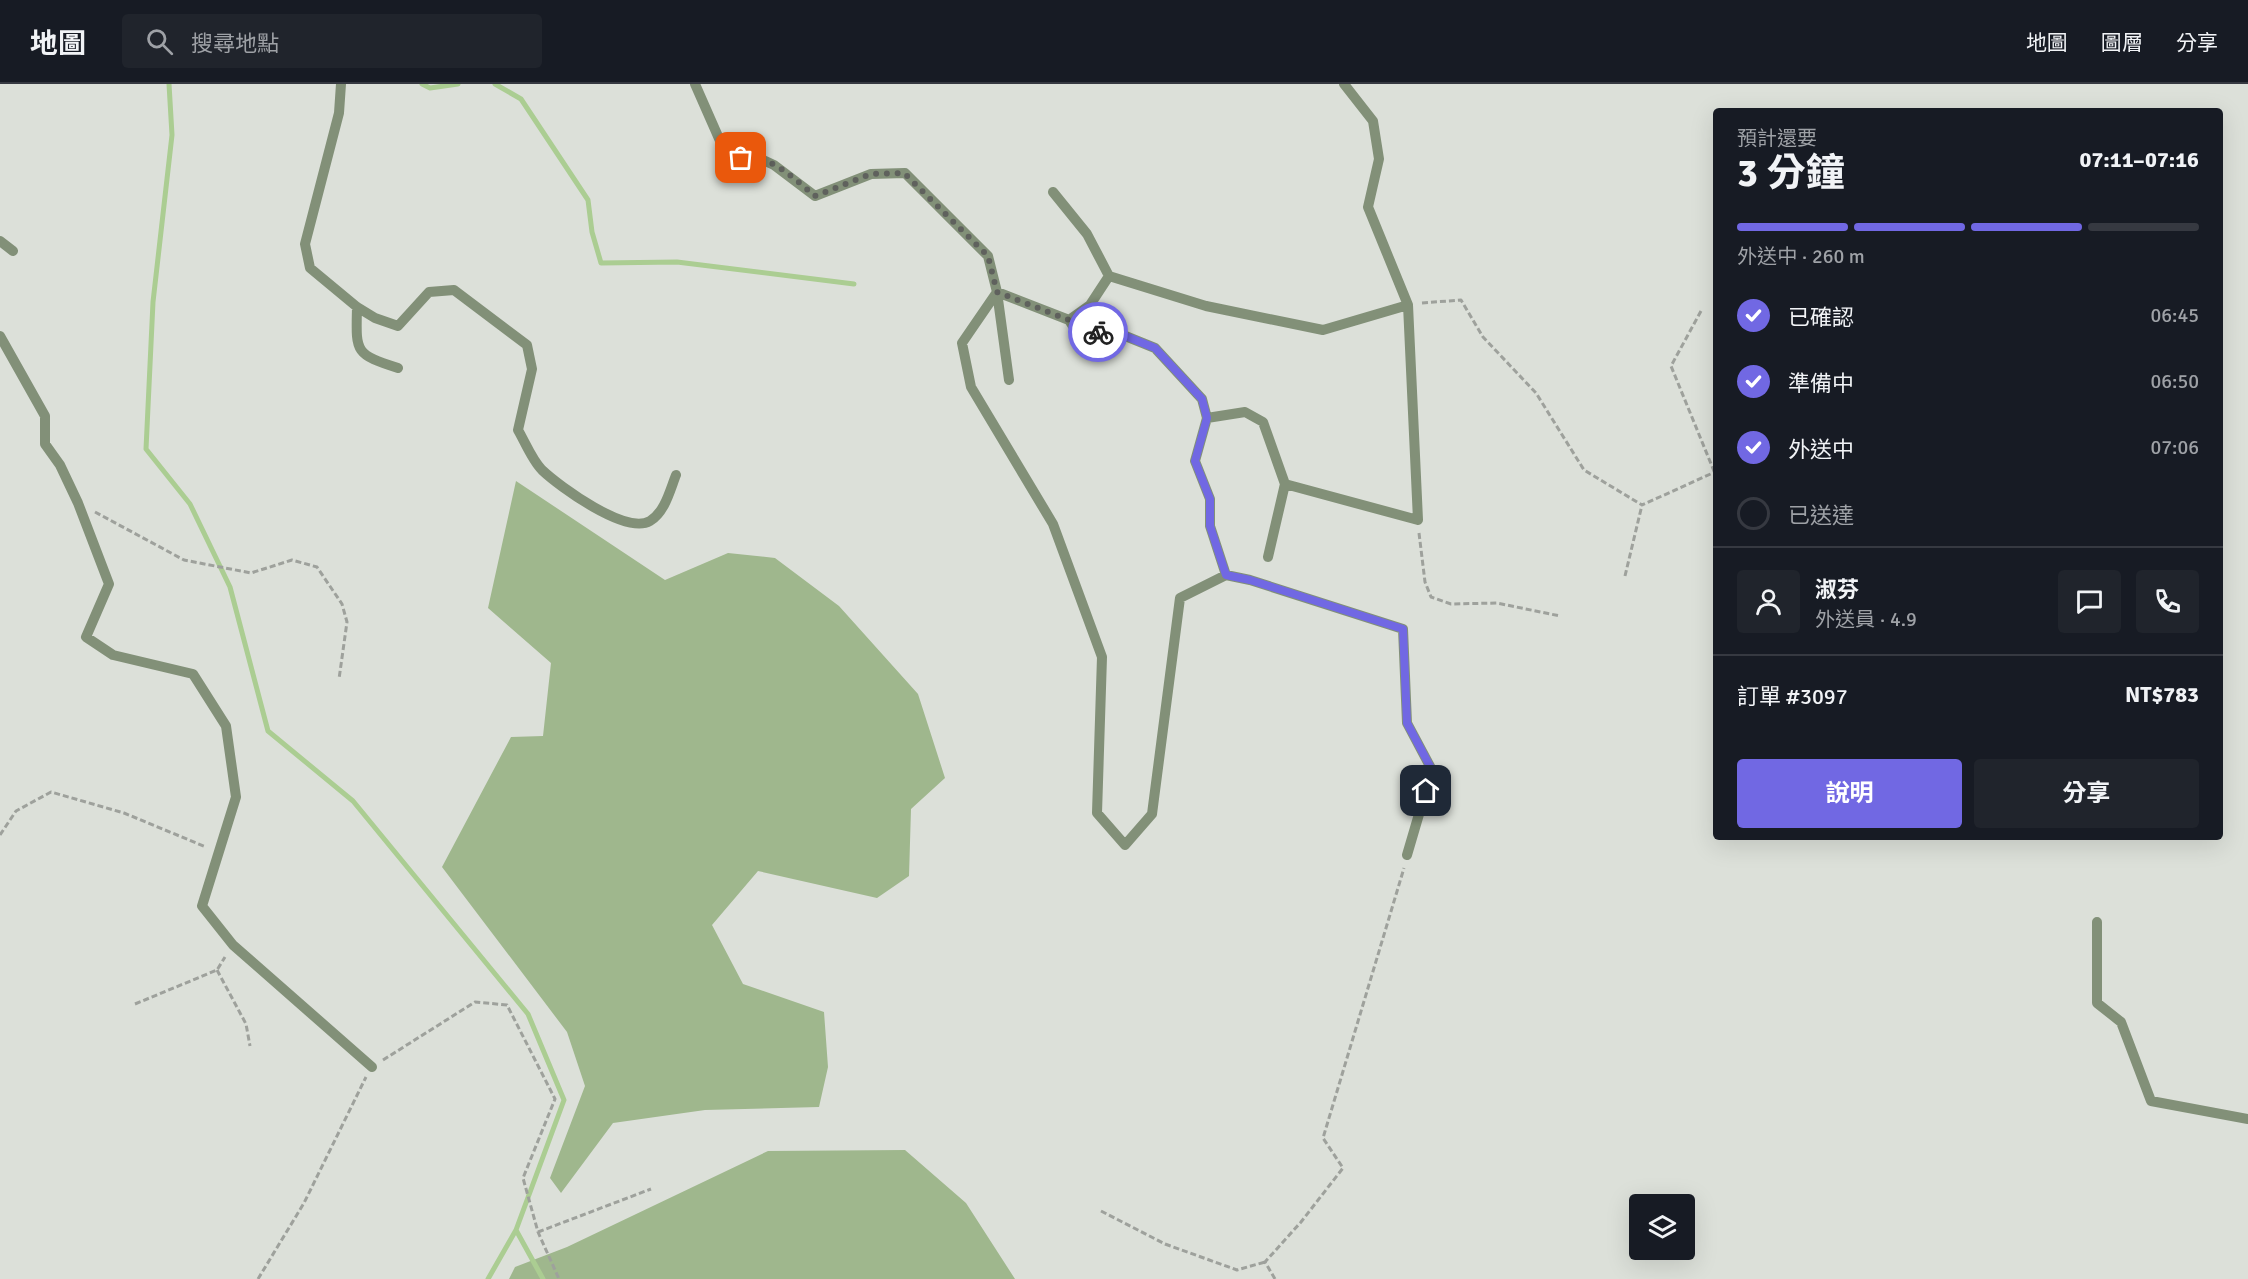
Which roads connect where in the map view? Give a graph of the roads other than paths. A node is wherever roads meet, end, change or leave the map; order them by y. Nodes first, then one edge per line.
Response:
1 (341, 84) edge
2 (695, 84) edge
3 (1344, 84) edge
4 (1053, 192) dead end
5 (0, 241) edge
6 (13, 251) dead end
7 (1109, 276) junction
8 (997, 292) junction
9 (1408, 305) junction
10 (357, 307) junction
11 (1069, 320) junction
12 (0, 336) edge
13 (399, 368) dead end
14 (1009, 380) dead end
15 (1207, 418) junction
16 (676, 475) dead end
17 (1286, 484) junction
18 (1268, 557) dead end
19 (1226, 575) junction
20 (1407, 855) road end
21 (2097, 922) dead end
22 (372, 1067) road end
23 (2248, 1119) edge

1 - 10 lane
2 - 8 lane
3 - 9 lane
4 - 7 lane
5 - 6 lane
7 - 9 lane
7 - 11 lane
8 - 11 lane
8 - 14 lane
8 - 19 lane
9 - 17 lane
10 - 13 lane
10 - 16 lane
11 - 15 lane
12 - 22 lane
15 - 17 lane
15 - 19 lane
17 - 18 lane
19 - 20 lane
21 - 23 lane

